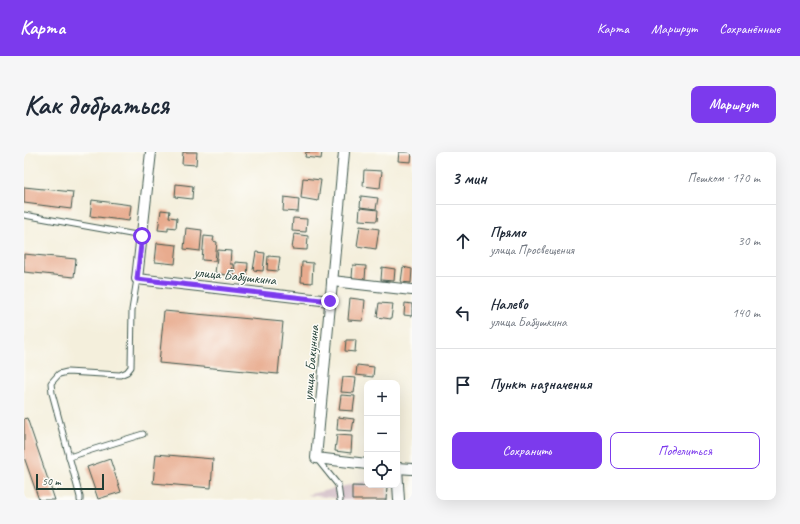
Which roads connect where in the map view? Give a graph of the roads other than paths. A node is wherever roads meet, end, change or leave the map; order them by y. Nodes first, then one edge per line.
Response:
1 (151, 152) edge
2 (344, 152) edge
3 (24, 215) edge
4 (142, 236) junction
5 (137, 279) junction
6 (332, 281) junction
7 (412, 290) edge
8 (330, 301) junction
9 (143, 434) dead end
10 (69, 457) junction
11 (316, 458) junction
12 (364, 464) edge
13 (400, 468) edge
14 (412, 469) edge
15 (398, 488) edge
16 (80, 500) edge
17 (340, 500) edge
18 (399, 500) edge

1 - 4 street
2 - 6 street, улица Бакунина
3 - 4 lane
4 - 5 street
5 - 8 street, улица Бабушкина
5 - 10 lane
6 - 7 street
6 - 8 street, улица Бакунина
8 - 11 street, улица Бакунина
9 - 10 lane
10 - 16 lane
11 - 12 street
11 - 17 lane
13 - 14 street
15 - 18 street

